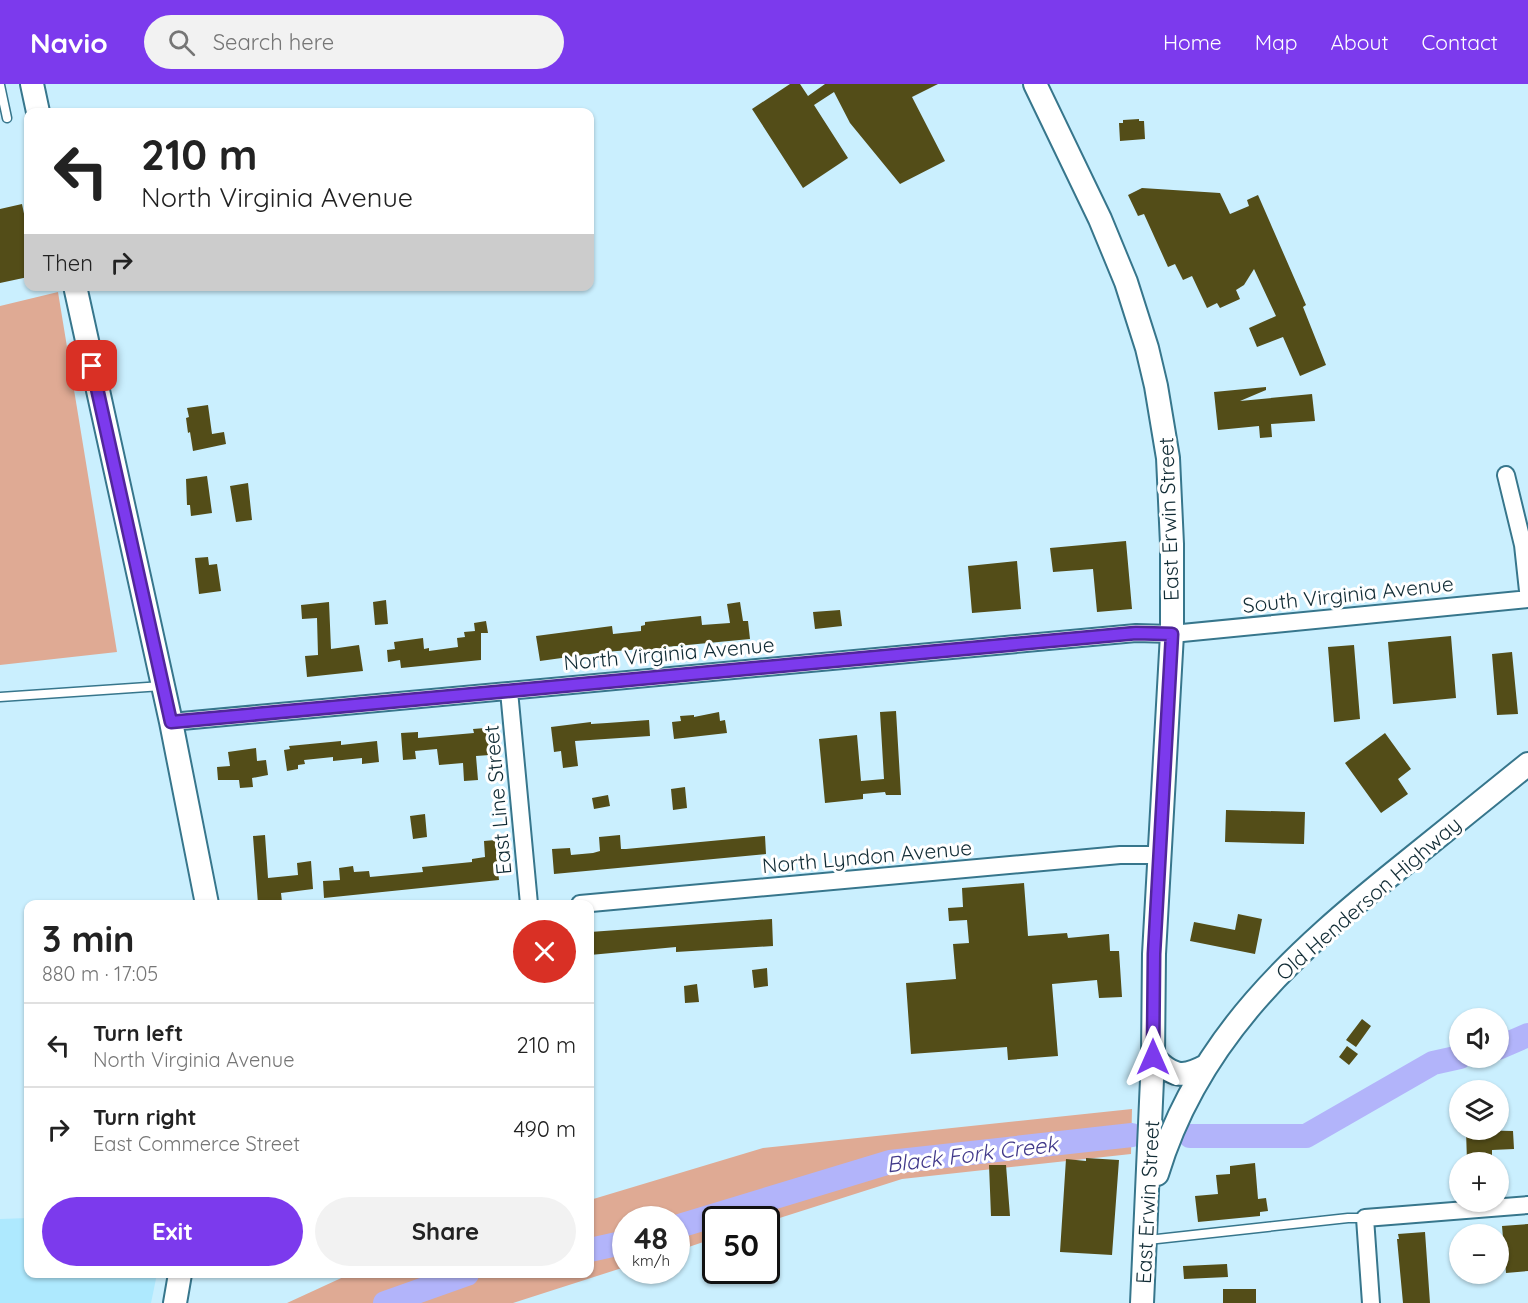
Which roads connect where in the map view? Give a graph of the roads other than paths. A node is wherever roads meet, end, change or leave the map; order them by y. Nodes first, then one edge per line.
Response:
1 (32, 84) edge
2 (1035, 84) edge
3 (0, 85) edge
4 (37, 108) edge
5 (7, 118) dead end
6 (76, 291) edge
7 (1506, 475) dead end
8 (1528, 591) edge
9 (1528, 599) edge
10 (1172, 634) junction
11 (163, 686) junction
12 (509, 691) junction
13 (0, 697) edge
14 (171, 722) junction
15 (1528, 765) edge
16 (1159, 855) junction
17 (206, 900) edge
18 (528, 900) edge
19 (594, 903) edge
20 (1153, 1057) junction
21 (1206, 1066) junction
22 (1528, 1205) edge
23 (1147, 1207) junction
24 (1365, 1218) junction
25 (1145, 1240) junction
26 (179, 1278) edge
27 (175, 1303) edge
28 (1142, 1303) edge
29 (1371, 1303) edge

1 - 4 main road
2 - 10 main road, East Erwin Street
3 - 5 lane
6 - 11 main road
7 - 8 street
9 - 10 street, South Virginia Avenue
10 - 12 street, North Virginia Avenue
10 - 16 main road, East Erwin Street
11 - 13 lane
11 - 14 main road
12 - 14 street, North Virginia Avenue
12 - 18 street, East Line Street
14 - 17 main road
15 - 21 main road, Old Henderson Highway
16 - 19 street, North Lyndon Avenue
16 - 20 main road, East Erwin Street
20 - 21 main road
20 - 23 main road, East Erwin Street
21 - 23 main road, Old Henderson Highway
22 - 24 street
23 - 25 main road, East Erwin Street
24 - 25 lane
24 - 29 street
25 - 28 main road, East Erwin Street
26 - 27 main road

